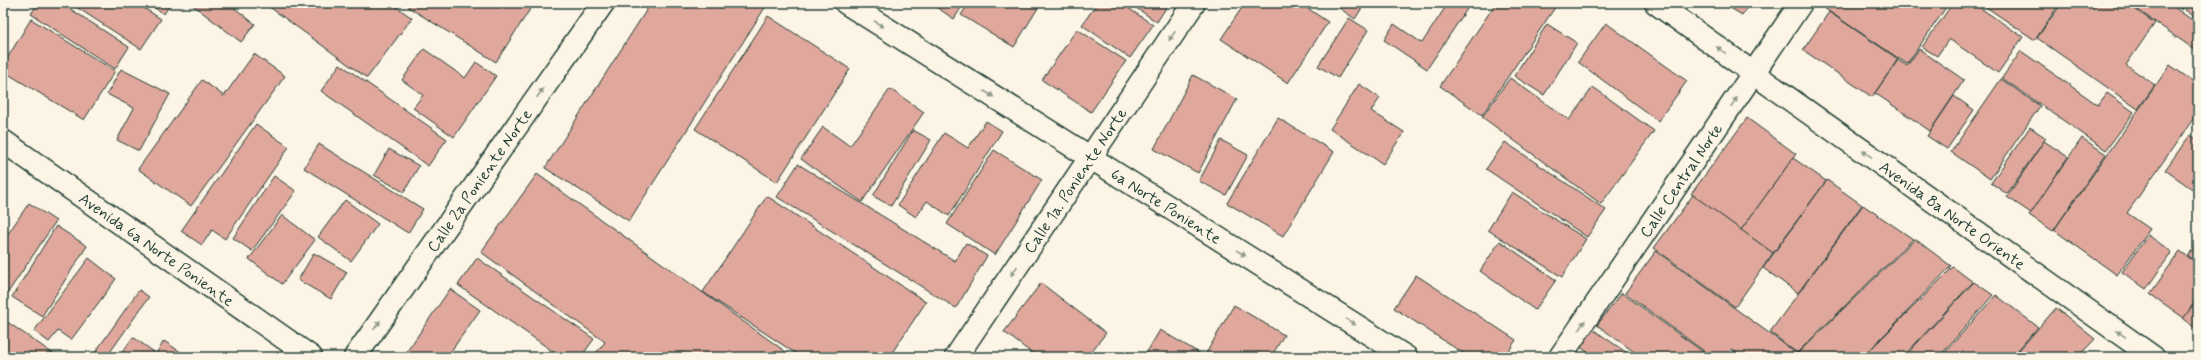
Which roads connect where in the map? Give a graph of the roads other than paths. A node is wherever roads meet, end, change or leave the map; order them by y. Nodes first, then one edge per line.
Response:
1 (603, 3) edge
2 (846, 3) edge
3 (1194, 3) edge
4 (1656, 3) edge
5 (1801, 3) edge
6 (1753, 73) junction
7 (3, 141) edge
8 (1090, 159) junction
9 (311, 357) edge
10 (355, 357) edge
11 (956, 357) edge
12 (1406, 357) edge
13 (1560, 357) edge
14 (2153, 357) edge

10 -> 1 street, Calle 2a Poniente Norte
2 -> 8 street, 6a Norte Poniente
3 -> 8 street, Calle 1a. Poniente Norte
6 -> 4 street, Avenida 8a Norte Oriente
5 - 6 street, Calle Central Norte
13 -> 6 street, Calle Central Norte
14 -> 6 street, Avenida 8a Norte Oriente
7 - 9 street, Avenida 6a Norte Poniente
8 -> 11 street, Calle 1a. Poniente Norte
8 -> 12 street, 6a Norte Poniente

